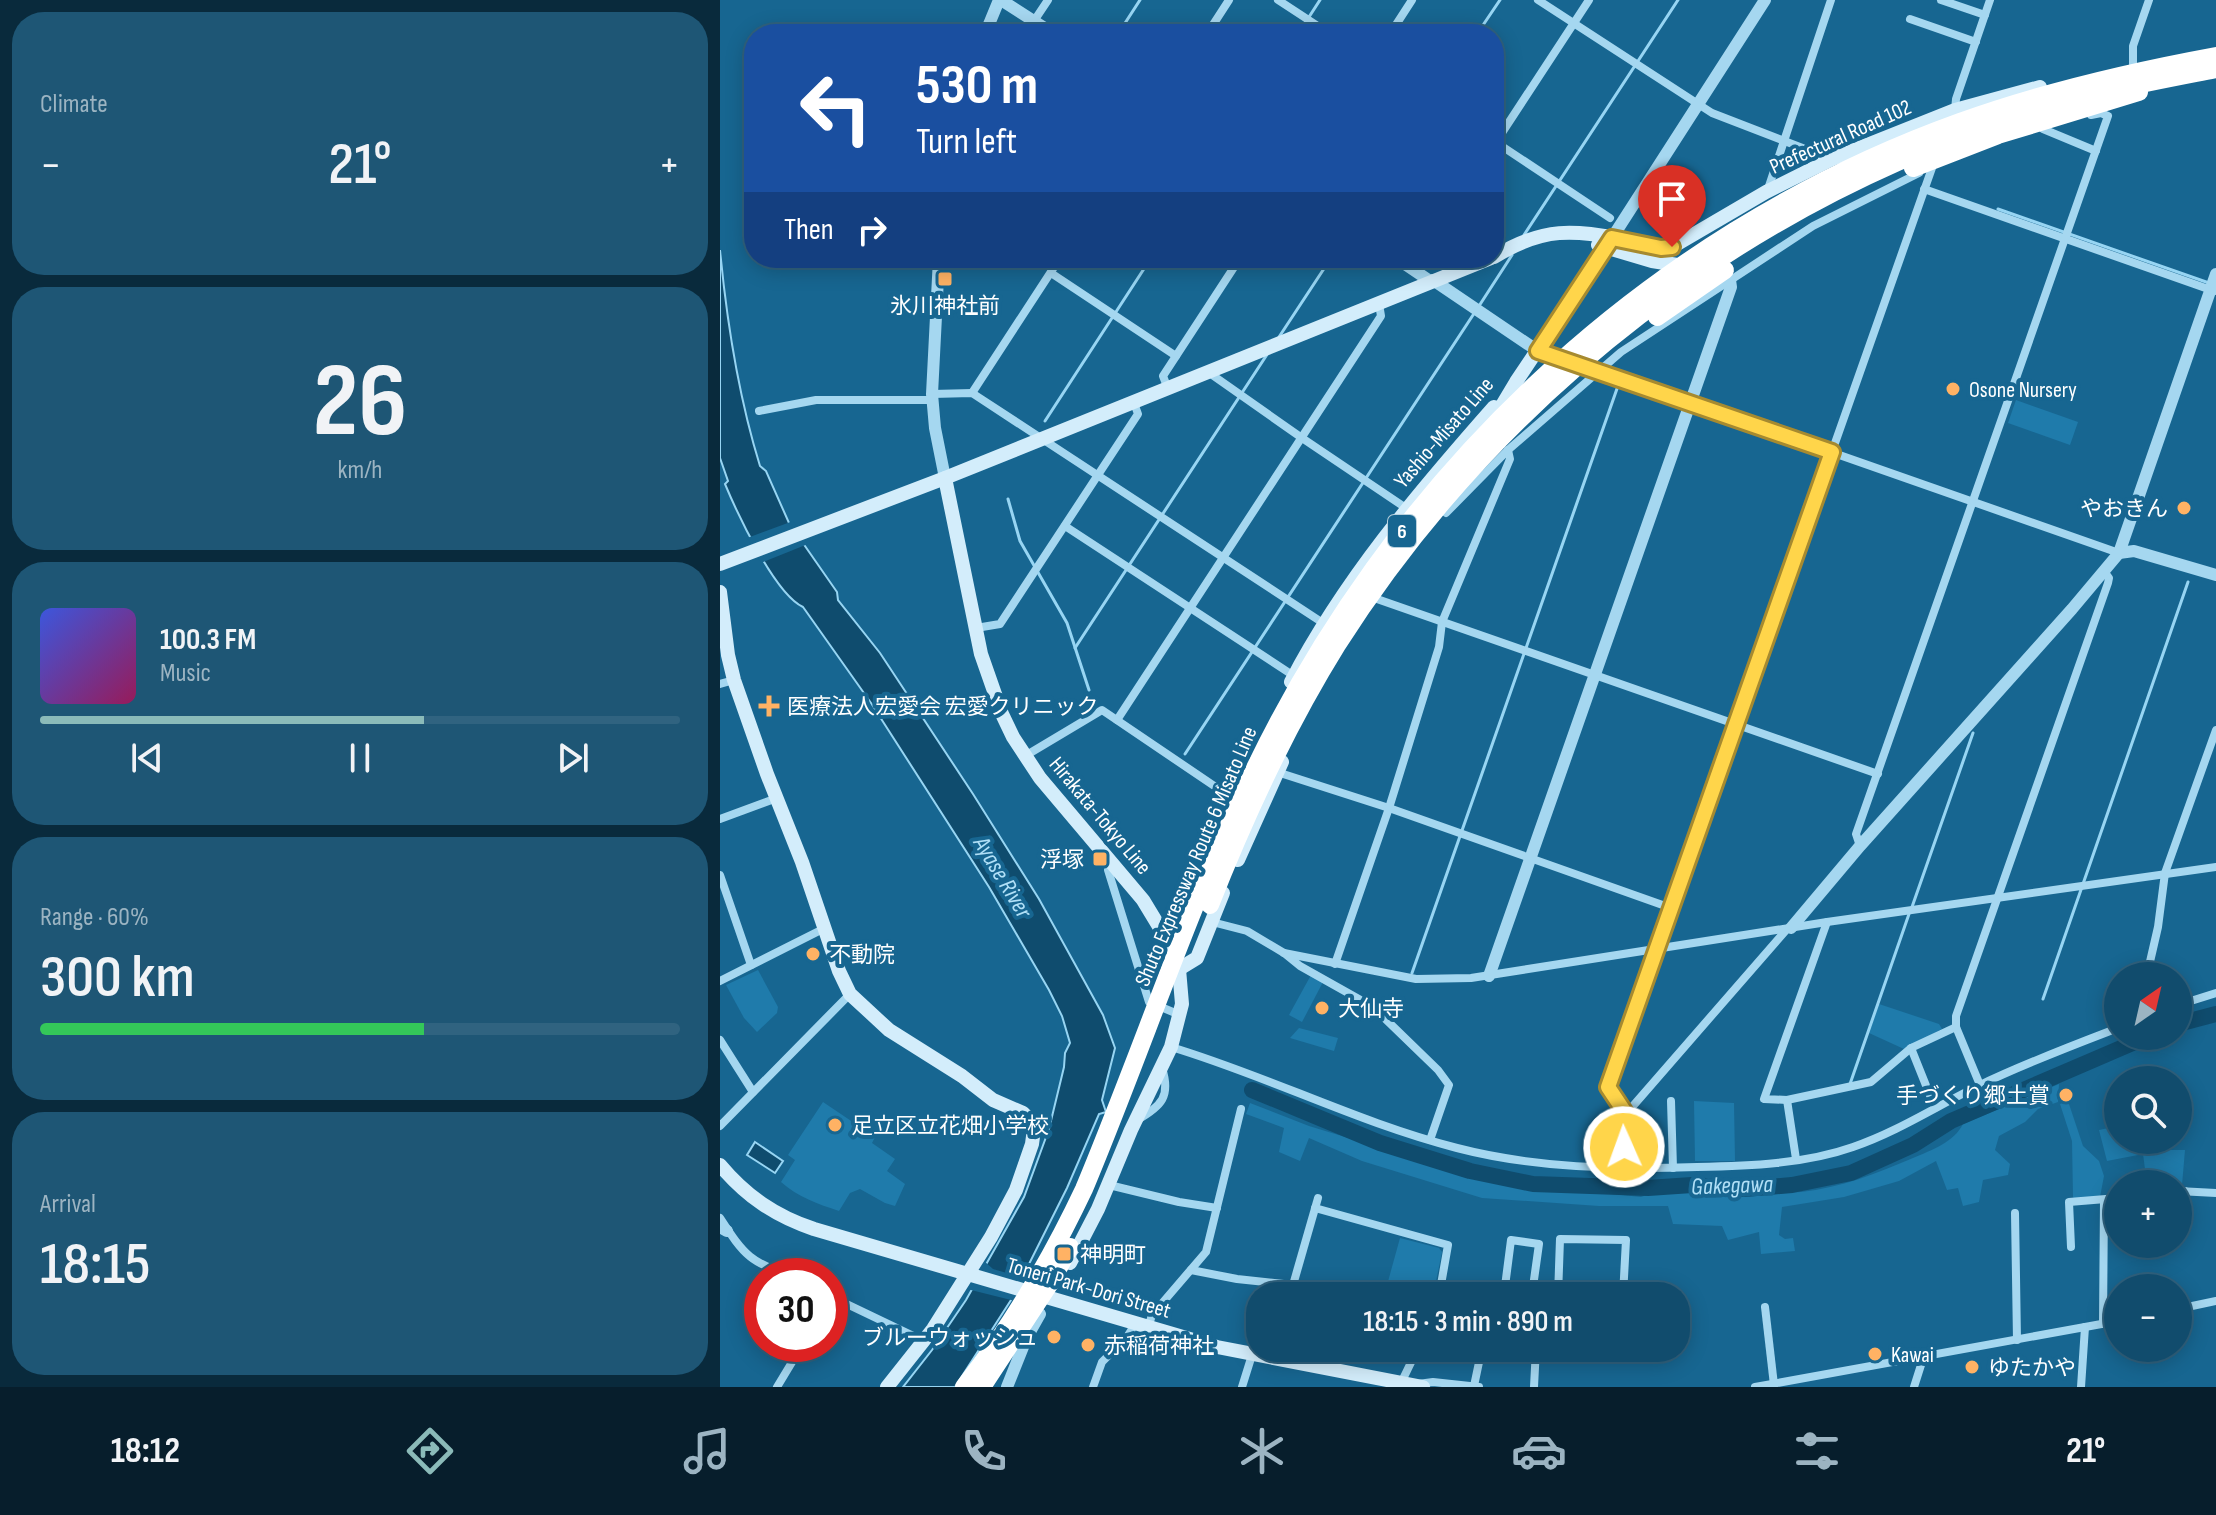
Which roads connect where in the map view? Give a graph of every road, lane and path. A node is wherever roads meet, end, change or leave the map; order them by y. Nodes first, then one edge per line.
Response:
1 (1000, 0) edge
2 (1048, 0) edge
3 (1229, 0) edge
4 (1278, 0) edge
5 (1412, 0) edge
6 (1538, 0) edge
7 (1589, 0) edge
8 (1765, 0) edge
9 (1831, 0) edge
10 (1941, 0) edge
11 (1990, 0) edge
12 (2149, 0) edge
13 (1985, 15) junction
14 (1910, 19) dead end
15 (1034, 21) junction
16 (989, 24) edge
17 (1039, 24) edge
18 (1213, 24) edge
19 (1315, 24) edge
20 (1396, 24) edge
21 (1574, 24) junction
22 (1976, 42) junction
23 (2216, 49) edge
24 (2216, 56) edge
25 (2133, 64) junction
26 (2216, 69) edge
27 (2216, 78) edge
28 (2037, 88) junction
29 (2139, 92) junction
30 (1696, 104) junction
31 (2107, 109) junction
32 (1955, 110) junction
33 (1504, 129) edge
34 (2043, 129) junction
35 (1782, 140) junction
36 (1504, 148) edge
37 (2096, 151) junction
38 (1832, 159) junction
39 (1932, 168) junction
40 (1924, 189) junction
41 (1766, 192) junction
42 (1850, 198) junction
43 (1610, 218) dead end
44 (2066, 238) junction
45 (1608, 242) junction
46 (1504, 252) edge
47 (938, 268) edge
48 (1054, 268) edge
49 (1233, 268) edge
50 (1421, 268) edge
51 (1464, 268) edge
52 (1051, 273) junction
53 (2216, 274) edge
54 (1432, 280) junction
55 (1730, 280) junction
56 (2213, 290) edge
57 (1379, 304) junction
58 (1538, 351) junction
59 (1176, 356) junction
60 (1597, 370) junction
61 (1208, 372) junction
62 (1168, 389) junction
63 (1517, 390) junction
64 (972, 393) junction
65 (932, 397) junction
66 (1134, 403) junction
67 (1691, 403) junction
68 (759, 411) dead end
69 (1302, 438) junction
70 (1042, 439) junction
71 (1508, 450) junction
72 (1832, 452) junction
73 (1098, 475) junction
74 (945, 478) junction
75 (1460, 482) junction
76 (1973, 503) junction
77 (1406, 508) junction
78 (1065, 526) junction
79 (1431, 529) junction
80 (2119, 553) junction
81 (1223, 557) junction
82 (720, 564) edge
83 (2104, 571) junction
84 (2216, 575) edge
85 (720, 592) edge
86 (1377, 599) junction
87 (1190, 608) junction
88 (1442, 622) junction
89 (1323, 623) junction
90 (976, 628) junction
91 (1294, 675) junction
92 (1595, 675) junction
93 (727, 682) edge
94 (1318, 690) junction
95 (1117, 720) junction
96 (1737, 725) junction
97 (2216, 730) edge
98 (1024, 756) junction
99 (1277, 772) junction
100 (1878, 774) junction
101 (777, 798) junction
102 (1232, 798) junction
103 (1389, 808) junction
104 (720, 819) edge
105 (1211, 846) junction
106 (1860, 846) junction
107 (1530, 858) junction
108 (1238, 859) junction
109 (1113, 863) junction
110 (2216, 867) edge
111 (1200, 872) junction
112 (2165, 873) junction
113 (720, 875) edge
114 (1997, 898) junction
115 (1671, 908) junction
116 (1212, 922) junction
117 (1827, 922) junction
118 (825, 928) junction
119 (1789, 928) junction
120 (1163, 933) junction
121 (1657, 950) junction
122 (1284, 953) junction
123 (2150, 962) edge
124 (1335, 964) junction
125 (751, 965) junction
126 (1179, 969) junction
127 (1489, 976) junction
128 (720, 981) edge
129 (2216, 993) edge
130 (850, 994) junction
131 (2192, 1001) edge
132 (1180, 1015) junction
133 (1956, 1027) junction
134 (2104, 1034) edge
135 (720, 1040) edge
136 (1171, 1047) junction
137 (1911, 1048) junction
138 (1980, 1085) junction
139 (753, 1092) junction
140 (1787, 1100) junction
141 (1671, 1101) dead end
142 (1935, 1108) junction
143 (1241, 1109) dead end
144 (1626, 1114) junction
145 (720, 1126) edge
146 (1430, 1140) junction
147 (1796, 1159) junction
148 (720, 1165) edge
149 (1623, 1168) junction
150 (1673, 1168) junction
151 (1109, 1185) junction
152 (2192, 1192) edge
153 (2216, 1193) edge
154 (1318, 1198) dead end
155 (2104, 1200) joint
156 (1217, 1208) junction
157 (1315, 1208) junction
158 (2015, 1213) dead end
159 (720, 1218) edge
160 (724, 1229) edge
161 (2071, 1247) dead end
162 (750, 1258) edge
163 (1191, 1270) junction
164 (972, 1276) junction
165 (1265, 1282) edge
166 (1294, 1282) edge
167 (1442, 1282) edge
168 (1506, 1282) edge
169 (1535, 1282) edge
170 (1558, 1282) edge
171 (1624, 1282) edge
172 (1050, 1298) junction
173 (2216, 1301) edge
174 (848, 1305) edge
175 (2192, 1306) edge
176 (1765, 1307) dead end
177 (2103, 1324) joint
178 (1142, 1326) junction
179 (2085, 1327) junction
180 (2017, 1340) junction
181 (924, 1341) junction
182 (1246, 1353) edge
183 (1921, 1358) junction
184 (792, 1362) edge
185 (1250, 1362) edge
186 (1292, 1362) edge
187 (1411, 1362) edge
188 (1480, 1362) edge
189 (1535, 1362) edge
190 (1402, 1381) junction
191 (1774, 1385) junction
192 (1419, 1386) edge
193 (777, 1387) edge
194 (887, 1387) edge
195 (964, 1387) edge
196 (982, 1387) edge
197 (1007, 1387) edge
198 (1093, 1387) edge
199 (1242, 1387) edge
200 (1477, 1387) edge
201 (1534, 1387) edge
202 (1755, 1387) edge
203 (1914, 1387) edge
204 (2081, 1387) edge

1 - 15 street
1 - 16 street
2 - 15 street
3 - 18 street
4 - 19 street
5 - 20 street
6 - 21 street
7 - 21 street
8 - 30 street
9 - 35 street
10 - 13 street
11 - 13 street
12 - 25 street
13 - 22 street
14 - 22 street
15 - 17 street
21 - 30 street
21 - 33 street
22 - 32 street
23 - 25 main road, Prefectural Road 102
24 - 63 highway, Shuto Expressway Route 6 Misato Line / 6, bridge
25 - 28 main road, Prefectural Road 102
26 - 75 highway, Shuto Expressway Route 6 Misato Line / 6, bridge
27 - 29 main road, Prefectural Road 102
28 - 32 main road, Prefectural Road 102
28 - 63 highway, bridge
29 - 31 highway
29 - 42 main road, Prefectural Road 102
30 - 35 street
30 - 45 street
31 - 34 street
31 - 37 street
31 - 75 highway, bridge
32 - 38 main road, Prefectural Road 102
34 - 37 street
34 - 39 street
35 - 38 street
35 - 41 street
36 - 43 street
37 - 44 street
38 - 41 main road, Prefectural Road 102
39 - 40 street
39 - 42 street
40 - 44 street
40 - 72 street
41 - 45 main road, Prefectural Road 102
42 - 45 main road, Prefectural Road 102
42 - 55 street
44 - 56 street
44 - 76 street
45 - 46 main road, Prefectural Road 102
45 - 58 main road
47 - 65 street
48 - 52 street
49 - 59 street
50 - 54 street
51 - 54 main road
52 - 59 street
52 - 64 street
53 - 56 street
54 - 57 main road
54 - 58 street
55 - 60 street
55 - 67 street
56 - 80 street
57 - 61 main road
57 - 69 street
58 - 60 street
58 - 63 main road
59 - 62 street
60 - 67 street
60 - 71 street
61 - 62 main road
61 - 69 street
62 - 66 main road
63 - 77 main road, Yashio-Misato Line
63 - 79 main road, Yashio-Misato Line
63 - 195 highway, Shuto Expressway Route 6 Misato Line / 6, bridge
64 - 65 street
64 - 70 street
65 - 68 street
65 - 74 street
66 - 70 main road
66 - 73 street
67 - 72 street
67 - 92 street
69 - 77 street
69 - 81 street
70 - 73 street
70 - 74 main road
71 - 79 street
71 - 88 street
72 - 76 street
72 - 96 street
73 - 78 street
73 - 81 street
74 - 82 main road
74 - 90 main road, Hirakata-Tokyo Line
75 - 196 highway, Shuto Expressway Route 6 Misato Line / 6, bridge
76 - 80 street
76 - 100 street
77 - 89 main road, Yashio-Misato Line
78 - 87 street
78 - 90 street
79 - 86 main road, Yashio-Misato Line
80 - 83 street
80 - 84 street
81 - 87 street
81 - 89 street
83 - 106 street
83 - 114 street
85 - 93 main road
86 - 88 street
86 - 94 main road, Yashio-Misato Line
87 - 91 street
87 - 95 street
88 - 92 street
88 - 103 street
89 - 91 main road, Yashio-Misato Line
90 - 98 main road, Hirakata-Tokyo Line
91 - 94 street
91 - 102 main road, Yashio-Misato Line
92 - 96 street
92 - 107 street
93 - 101 main road
94 - 99 main road, Yashio-Misato Line
95 - 98 street
95 - 102 street
96 - 100 street
96 - 115 street
97 - 112 street
98 - 109 main road, Hirakata-Tokyo Line
99 - 103 street
99 - 108 main road, Yashio-Misato Line
100 - 106 street
101 - 104 street
101 - 118 main road
102 - 105 main road, Yashio-Misato Line
103 - 107 street
103 - 124 street
105 - 108 main road
105 - 111 main road, Yashio-Misato Line
106 - 119 street
107 - 115 street
107 - 127 street
108 - 116 main road, Yashio-Misato Line
109 - 120 main road, Hirakata-Tokyo Line
109 - 132 street
110 - 112 street
111 - 120 main road, Yashio-Misato Line
111 - 126 main road
112 - 114 street
112 - 123 street
113 - 125 street
114 - 117 street
114 - 133 street
115 - 121 street
116 - 122 street
116 - 126 main road, Yashio-Misato Line
117 - 119 street
117 - 140 street
118 - 125 street
118 - 130 main road
119 - 121 street
119 - 144 street
120 - 126 main road, Hirakata-Tokyo Line
121 - 127 street
121 - 144 street
122 - 124 street
122 - 146 street
124 - 127 street
125 - 128 street
126 - 132 main road, Hirakata-Tokyo Line
129 - 131 street
130 - 139 street
130 - 164 main road
132 - 136 main road, Hirakata-Tokyo Line
133 - 137 street
133 - 138 street
134 - 138 street
135 - 139 street
136 - 146 street
136 - 151 main road, Hirakata-Tokyo Line
137 - 140 street
137 - 142 street
138 - 142 street
139 - 145 street
140 - 147 street
141 - 150 street
142 - 147 street
143 - 156 street
144 - 149 street
146 - 149 street
147 - 150 street
148 - 164 main road, Toneri Park-Dori Street
149 - 150 street
151 - 156 street
151 - 172 main road, Hirakata-Tokyo Line
152 - 153 street
154 - 157 street
155 - 161 street
155 - 177 street
156 - 163 street
157 - 166 street
157 - 167 street
158 - 180 street
159 - 160 street
160 - 162 street
163 - 165 street
163 - 178 street
164 - 172 main road, Toneri Park-Dori Street
164 - 181 main road
168 - 169 street
170 - 171 street
172 - 178 main road, Toneri Park-Dori Street
172 - 197 street
173 - 175 street
174 - 181 street
176 - 191 street
177 - 179 street
178 - 182 main road, Toneri Park-Dori Street
178 - 198 street
179 - 180 street
179 - 204 street
180 - 183 street
181 - 194 main road
183 - 191 street
183 - 203 street
184 - 193 street
185 - 199 street
186 - 190 main road, Toneri Park-Dori Street
187 - 190 street
188 - 200 street
189 - 201 street
190 - 192 main road, Toneri Park-Dori Street
191 - 202 street
192 - 200 street

